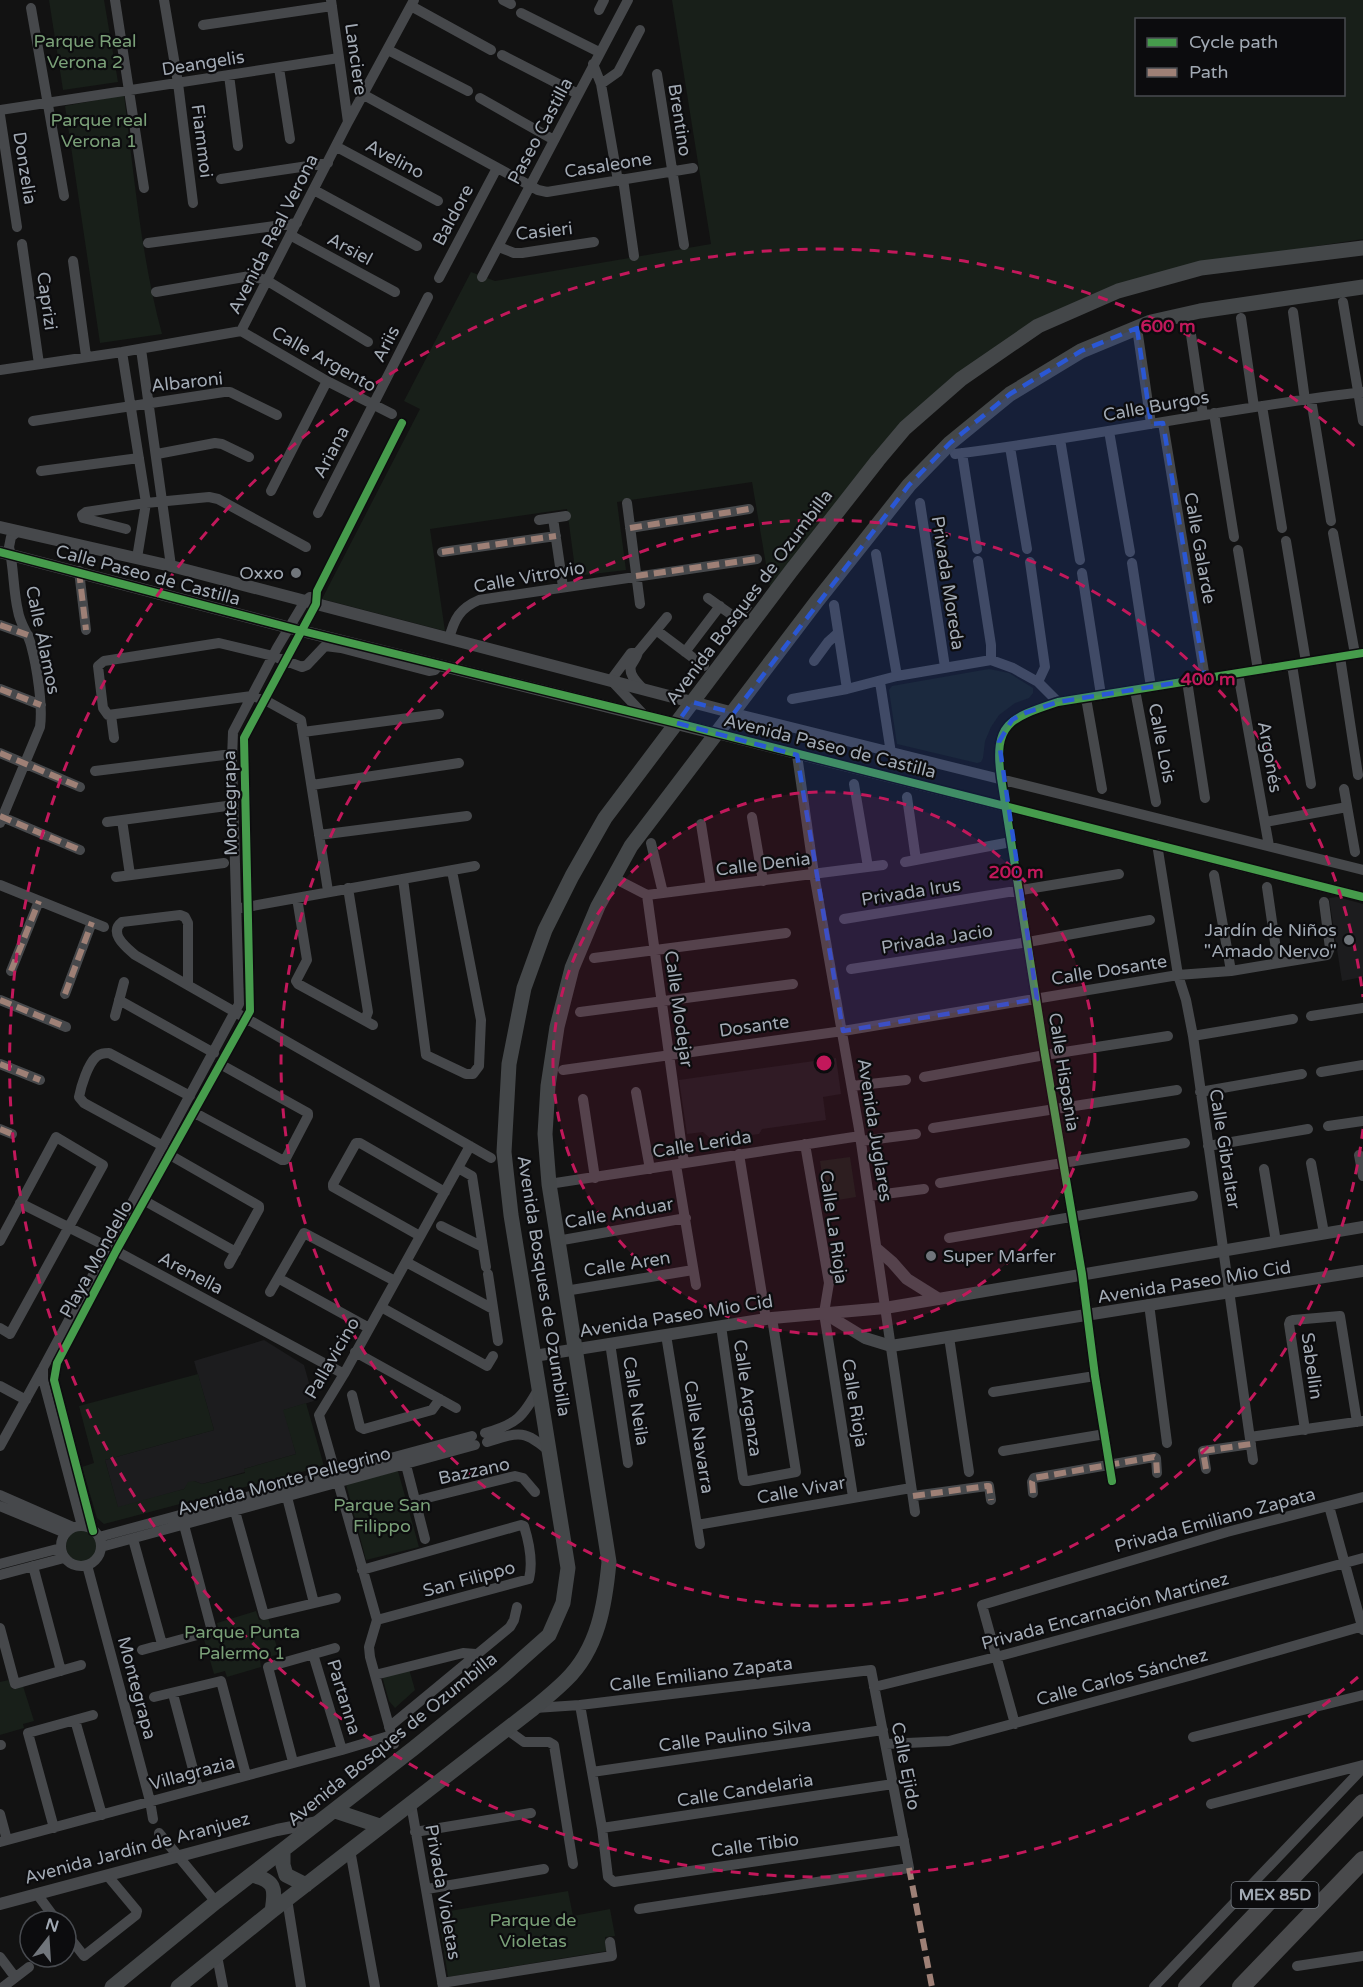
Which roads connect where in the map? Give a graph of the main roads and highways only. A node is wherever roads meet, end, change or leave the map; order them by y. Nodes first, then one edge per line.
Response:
1 (1363, 248) edge
2 (1363, 287) edge
3 (1363, 1803) edge
4 (335, 1811) junction
5 (380, 1826) junction
6 (283, 1851) junction
7 (1363, 1860) edge
8 (251, 1875) junction
9 (306, 1885) junction
10 (272, 1911) junction
11 (112, 1987) edge
12 (178, 1987) edge
13 (1187, 1987) edge
14 (1241, 1987) edge

1 - 4 main road, Avenida Bosques de Ozumbilla
2 - 5 main road, Avenida Bosques de Ozumbilla
3 - 13 highway, MEX 85D
4 - 5 main road
4 - 6 main road, Avenida Bosques de Ozumbilla
5 - 9 main road, Avenida Bosques de Ozumbilla
6 - 8 main road, Avenida Bosques de Ozumbilla
6 - 9 main road
7 - 14 highway, MEX 85D
8 - 10 main road
8 - 11 main road, Avenida Bosques de Ozumbilla
9 - 10 main road, Avenida Bosques de Ozumbilla
10 - 12 main road, Avenida Bosques de Ozumbilla

